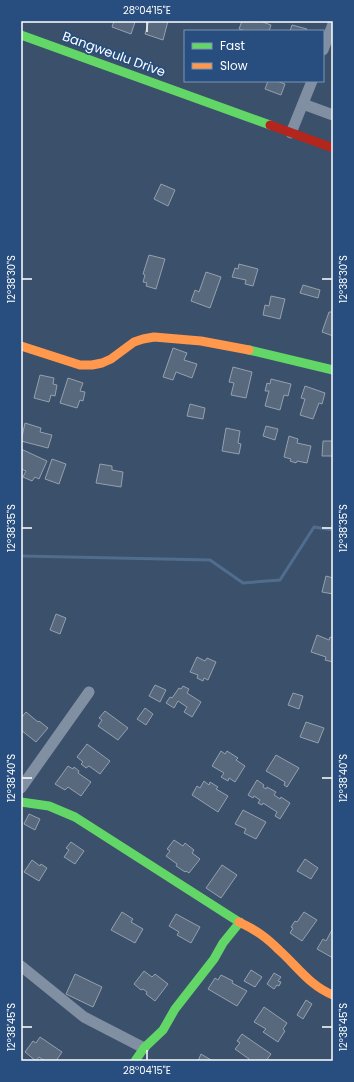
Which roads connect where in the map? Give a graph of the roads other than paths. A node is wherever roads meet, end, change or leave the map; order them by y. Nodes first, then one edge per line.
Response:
1 (333, 24) edge
2 (21, 35) edge
3 (324, 47) edge
4 (312, 82) edge
5 (303, 104) junction
6 (333, 115) edge
7 (291, 133) junction
8 (333, 148) edge
9 (21, 346) edge
10 (333, 370) edge
11 (89, 692) dead end
12 (21, 788) edge
13 (21, 802) edge
14 (240, 922) junction
15 (21, 966) edge
16 (333, 995) edge
17 (144, 1048) junction
18 (135, 1061) edge

1 - 3 street
2 - 7 street, Bangweulu Drive
4 - 5 street
5 - 6 street
5 - 7 street
7 - 8 street, Bangweulu Drive
9 - 10 street
11 - 12 street
13 - 14 street
14 - 16 street
14 - 17 street
15 - 17 street
17 - 18 street

